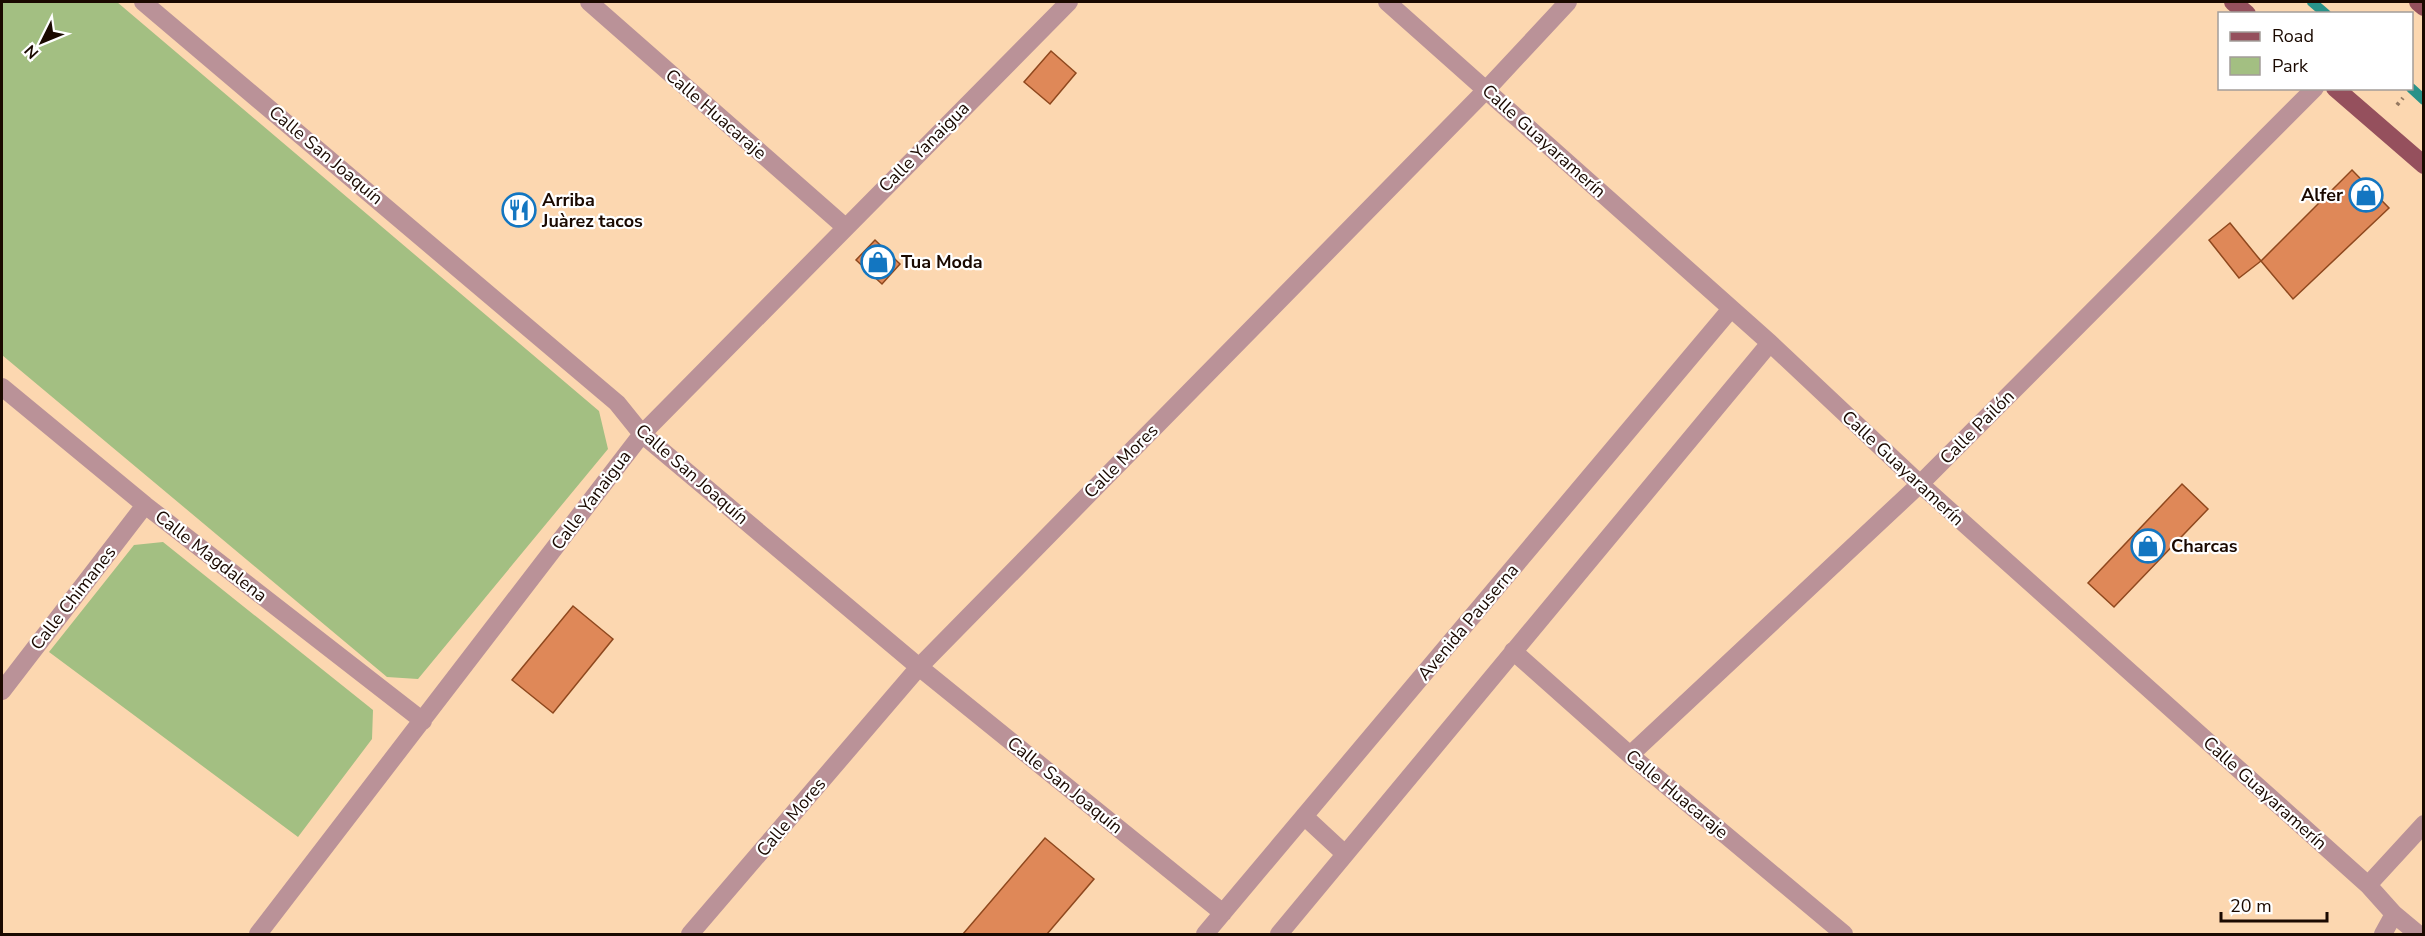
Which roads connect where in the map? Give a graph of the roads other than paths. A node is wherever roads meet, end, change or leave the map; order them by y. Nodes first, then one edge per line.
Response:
1 (143, 2) edge
2 (589, 2) edge
3 (1069, 2) edge
4 (1387, 2) edge
5 (1568, 2) edge
6 (2233, 2) edge
7 (2418, 2) edge
8 (2424, 7) edge
9 (2245, 12) edge
10 (1487, 89) junction
11 (2313, 90) edge
12 (2337, 90) edge
13 (2424, 165) edge
14 (844, 226) junction
15 (1730, 310) junction
16 (1770, 344) junction
17 (2, 387) edge
18 (642, 434) junction
19 (1920, 484) junction
20 (145, 505) junction
21 (1513, 651) junction
22 (919, 667) junction
23 (2, 691) edge
24 (423, 720) junction
25 (1630, 755) junction
26 (1304, 816) junction
27 (2424, 824) edge
28 (1345, 854) junction
29 (2368, 885) junction
30 (1223, 913) junction
31 (2394, 914) junction
32 (258, 934) edge
33 (690, 934) edge
34 (1205, 934) edge
35 (1279, 934) edge
36 (1844, 934) edge
37 (2383, 934) edge
38 (2418, 934) edge

1 - 18 street, Calle San Joaquín
2 - 14 street, Calle Huacaraje
3 - 14 street, Calle Yanaigua
4 - 10 street, Calle Guayaramerín
5 - 10 street, Calle Mores
6 - 9 main road
7 - 8 main road
10 - 15 street, Calle Guayaramerín
10 - 22 street, Calle Mores
11 - 19 street, Calle Pailón
12 - 13 main road
14 - 18 street, Calle Yanaigua
15 - 16 street, Calle Guayaramerín
15 - 26 street, Avenida Pauserna
16 - 19 street, Calle Guayaramerín
16 - 21 street
17 - 20 street, Calle Magdalena
18 - 22 street, Calle San Joaquín
18 - 24 street, Calle Yanaigua
19 - 25 street, Calle Pailón
19 - 29 street, Calle Guayaramerín
20 - 23 street, Calle Chimanes
20 - 24 street, Calle Magdalena
21 - 25 street, Calle Huacaraje
21 - 28 street
22 - 30 street, Calle San Joaquín
22 - 33 street, Calle Mores
24 - 32 street, Calle Yanaigua
25 - 36 street, Calle Huacaraje
26 - 28 street
26 - 30 street, Avenida Pauserna
27 - 29 street
28 - 35 street
29 - 31 street, Calle Guayaramerín
30 - 34 street, Avenida Pauserna
31 - 37 street
31 - 38 street, Calle Guayaramerín

